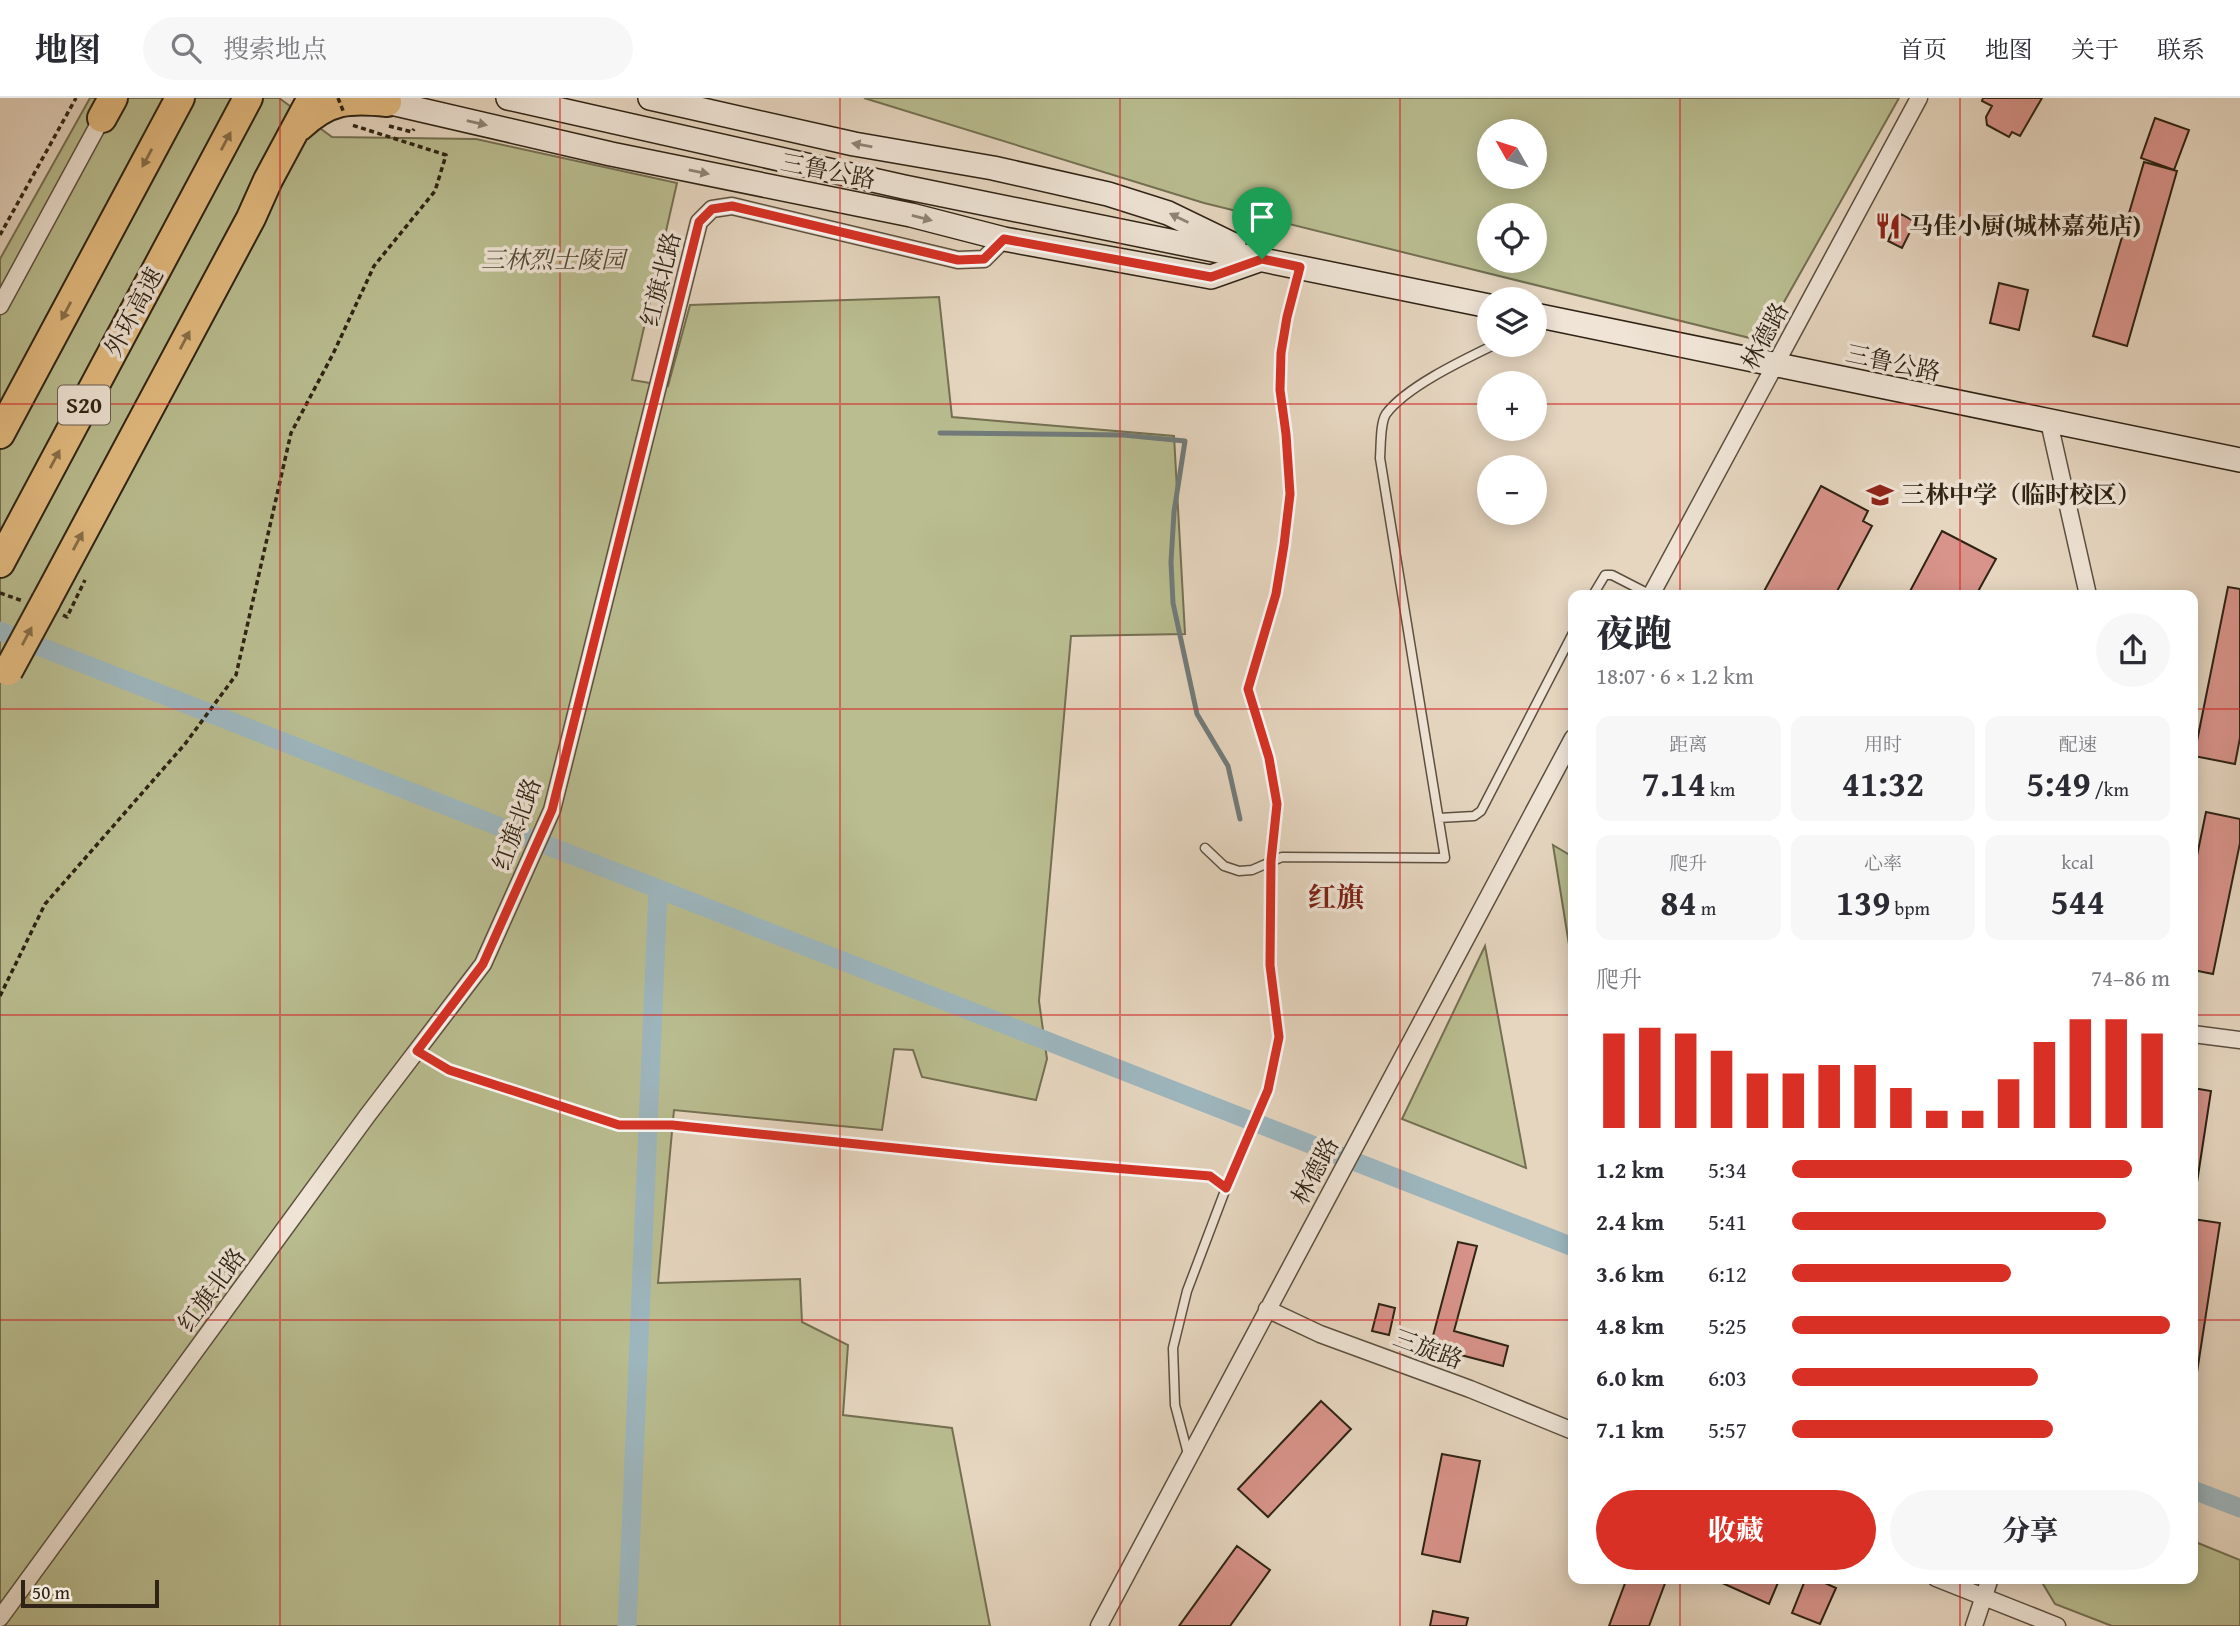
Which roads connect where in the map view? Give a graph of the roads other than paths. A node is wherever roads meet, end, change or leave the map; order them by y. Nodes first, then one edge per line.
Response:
1 (180, 98) edge
2 (248, 98) edge
3 (312, 98) edge
4 (508, 98) edge
5 (650, 98) edge
6 (1919, 98) edge
7 (385, 100) edge
8 (107, 105) edge
9 (293, 133) junction
10 (1004, 239) junction
11 (1262, 259) junction
12 (1300, 267) junction
13 (1477, 304) edge
14 (0, 306) edge
15 (1547, 321) edge
16 (1477, 353) edge
17 (1775, 365) junction
18 (2049, 422) junction
19 (0, 434) edge
20 (2240, 460) edge
21 (0, 563) edge
22 (1596, 590) edge
23 (1641, 590) edge
24 (1654, 590) edge
25 (2087, 590) edge
26 (1568, 643) edge
27 (4, 679) edge
28 (1568, 747) edge
29 (1438, 818) junction
30 (1205, 848) dead end
31 (1271, 861) junction
32 (2198, 1035) edge
33 (2240, 1040) edge
34 (417, 1051) junction
35 (1226, 1188) junction
36 (1267, 1309) junction
37 (1568, 1429) edge
38 (1189, 1457) junction
39 (1951, 1584) edge
40 (1988, 1584) edge
41 (1985, 1598) junction
42 (0, 1618) edge
43 (1099, 1626) edge
44 (1974, 1626) edge
45 (2057, 1626) edge

1 -> 19 highway, S20
21 -> 2 highway, 外环高速 / S20
3 - 9 highway
4 - 11 main road, 三鲁公路
11 -> 5 main road, 三鲁公路
6 - 17 street, 林德路
7 - 9 highway
7 -> 10 main road, 三鲁公路
8 - 14 street
27 -> 9 highway, bridge
10 - 11 main road, 三鲁公路
10 - 34 street, 红旗北路
11 - 12 main road, 三鲁公路
12 - 13 main road, 三鲁公路
12 - 31 lane
15 - 17 main road, 三鲁公路
16 - 29 lane
17 - 18 main road, 三鲁公路
17 - 24 street, 林德路
18 - 20 main road, 三鲁公路
18 - 25 street
22 - 23 lane
26 - 29 lane
28 - 36 street, 林德路
29 - 31 lane
30 - 31 lane
31 - 35 lane
32 - 33 street
34 - 35 lane
34 - 42 street, 红旗北路
35 - 38 lane
36 - 37 street, 三旋路
36 - 38 street, 林德路
38 - 43 street, 林德路
39 - 41 street
40 - 41 street
41 - 44 street
41 - 45 street

